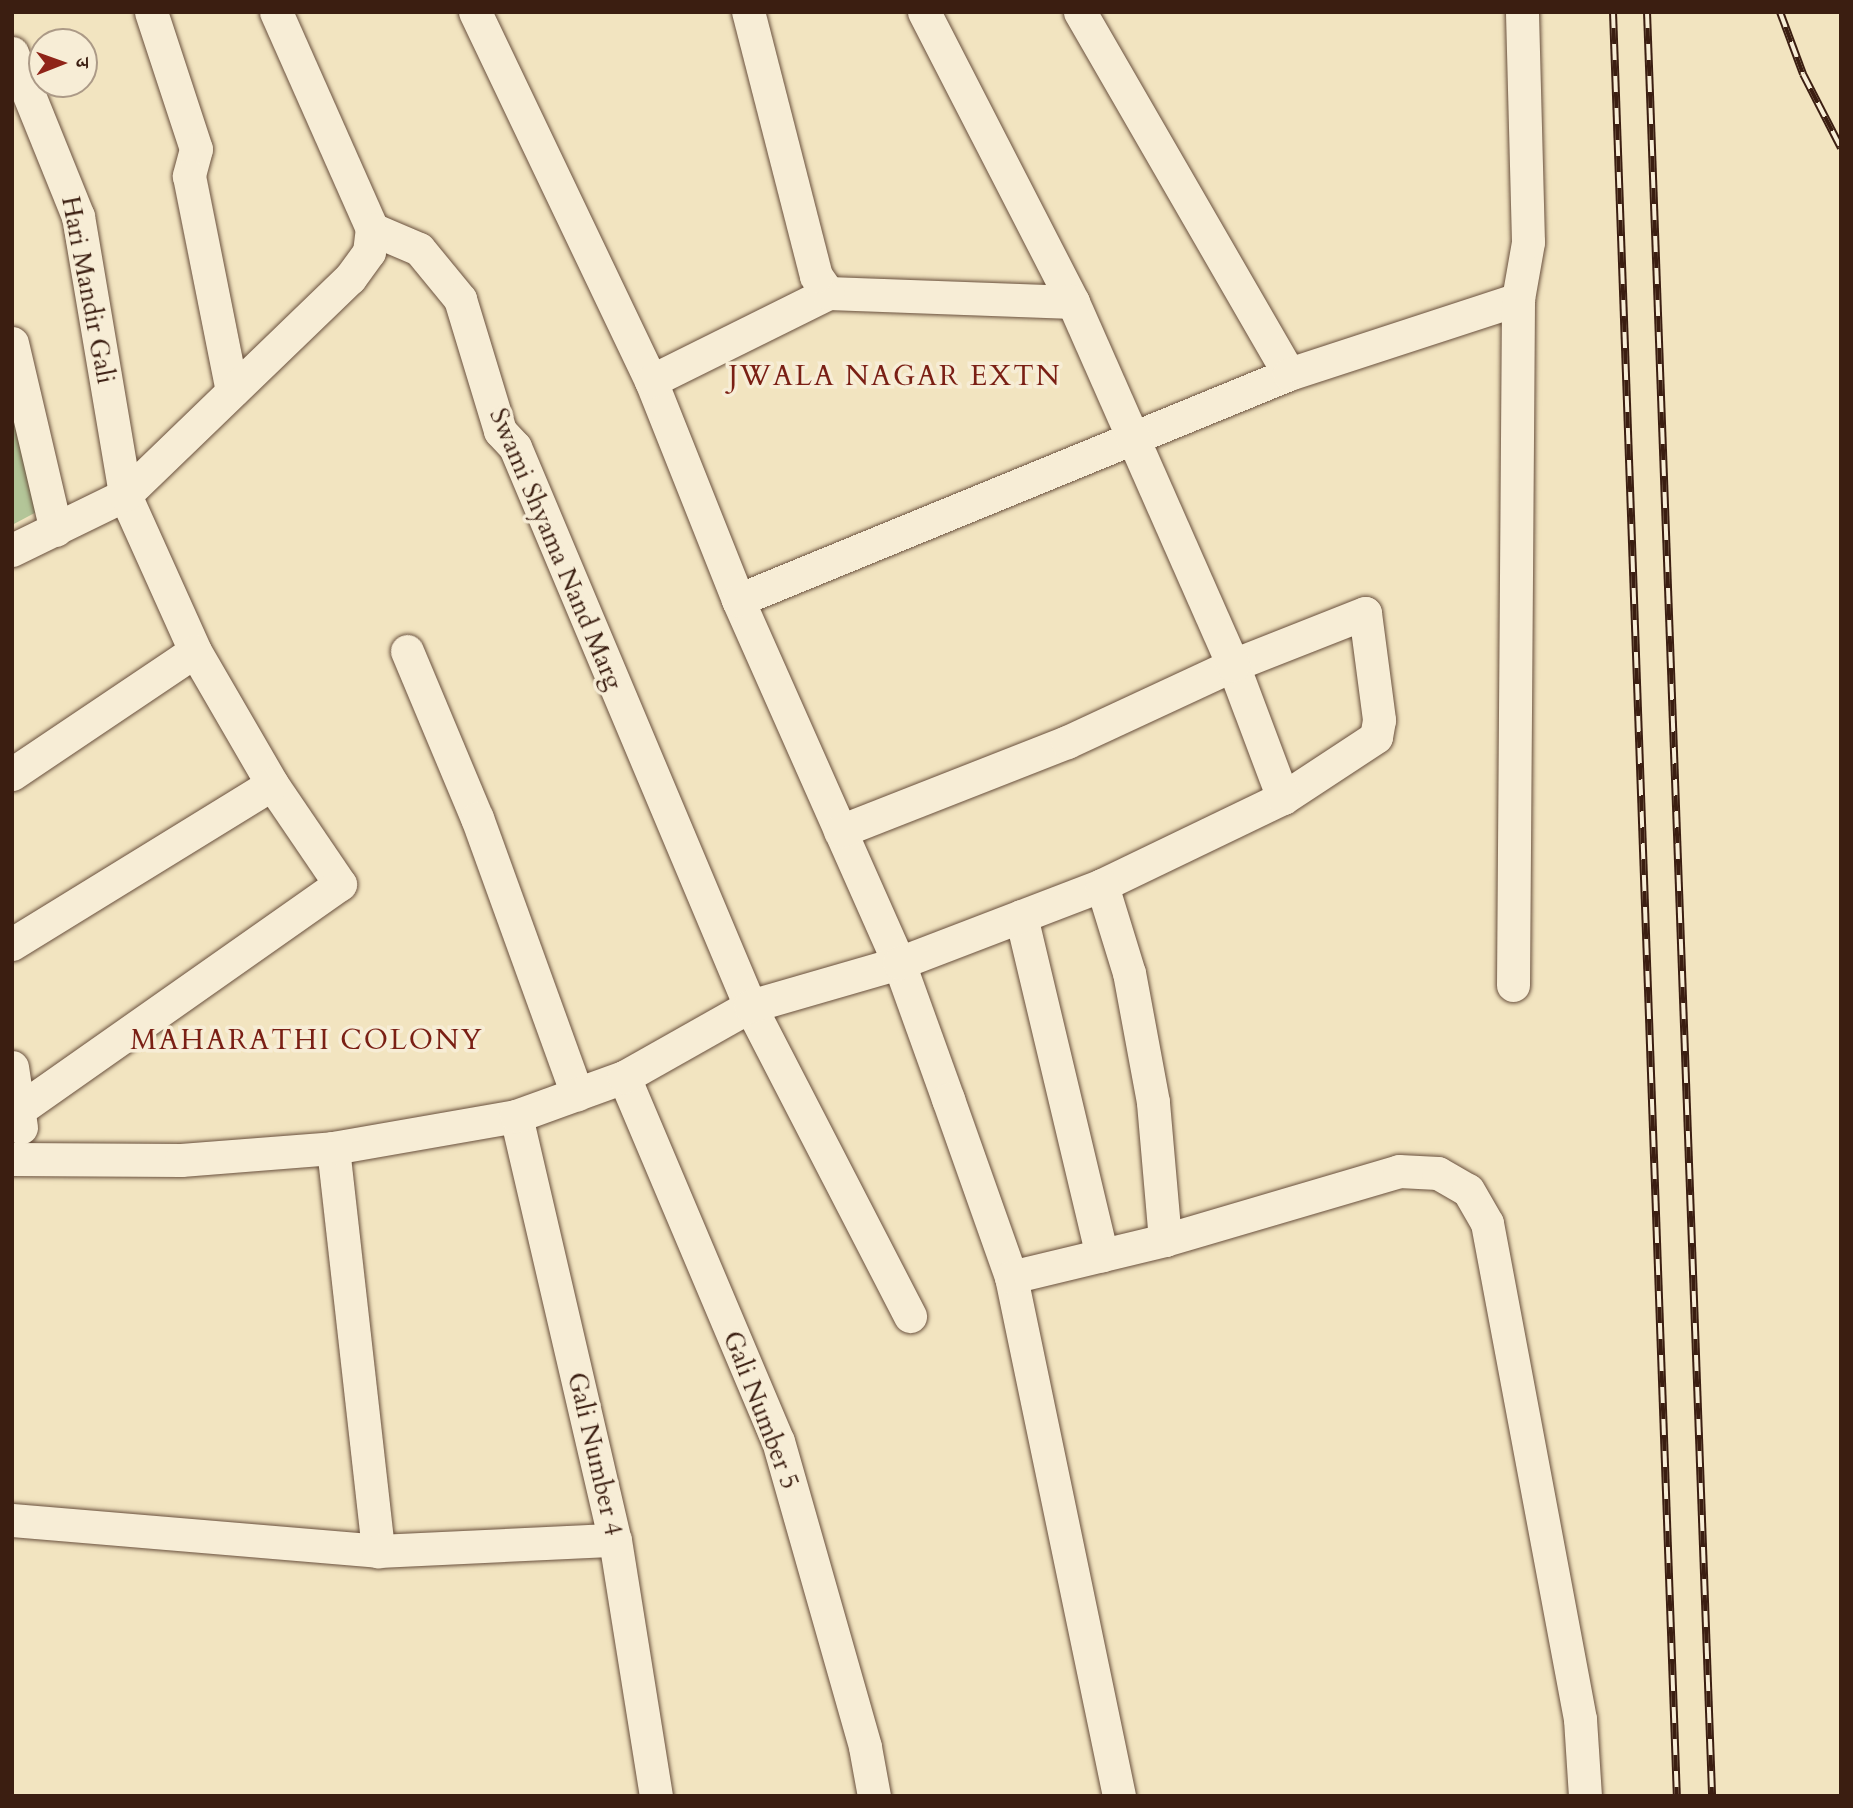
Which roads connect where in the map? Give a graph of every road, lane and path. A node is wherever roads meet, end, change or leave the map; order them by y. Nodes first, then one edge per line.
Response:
1 (151, 12) edge
2 (275, 12) edge
3 (475, 12) edge
4 (748, 12) edge
5 (924, 12) edge
6 (1080, 12) edge
7 (1522, 12) edge
8 (12, 53) edge
9 (372, 229) junction
10 (828, 293) junction
11 (1518, 299) junction
12 (1073, 302) junction
13 (12, 343) edge
14 (1289, 374) junction
15 (650, 381) junction
16 (232, 391) junction
17 (1135, 437) junction
18 (125, 495) junction
19 (56, 530) junction
20 (12, 550) edge
21 (738, 600) junction
22 (195, 651) junction
23 (407, 651) dead end
24 (1233, 665) junction
25 (12, 774) edge
26 (272, 784) junction
27 (1283, 798) junction
28 (840, 831) junction
29 (1102, 885) junction
30 (1021, 916) junction
31 (12, 944) edge
32 (899, 963) junction
33 (1513, 985) dead end
34 (750, 1006) junction
35 (12, 1067) edge
36 (624, 1077) junction
37 (577, 1096) junction
38 (19, 1110) junction
39 (516, 1116) junction
40 (333, 1148) junction
41 (19, 1158) edge
42 (1165, 1240) junction
43 (1102, 1255) junction
44 (1011, 1277) junction
45 (910, 1317) dead end
46 (12, 1520) edge
47 (615, 1540) junction
48 (378, 1551) junction
49 (656, 1796) edge
50 (874, 1796) edge
51 (1119, 1796) edge
52 (1585, 1796) edge

1 - 16 street
2 - 9 street
3 - 15 street
4 - 10 street
5 - 12 street
6 - 14 street
7 - 11 street
8 - 18 street, Hari Mandir Gali
9 - 16 street
9 - 34 street, Swami Shyama Nand Marg
10 - 12 street
10 - 15 street
11 - 14 street
11 - 33 street
12 - 17 street
13 - 19 street
14 - 17 street
15 - 21 street
16 - 18 street
17 - 21 street
17 - 24 street
18 - 19 street
18 - 22 street, Hari Mandir Gali
19 - 20 street
21 - 28 street
22 - 25 street
22 - 26 street, Hari Mandir Gali
23 - 37 street
24 - 27 street
24 - 27 street
24 - 28 street
26 - 31 street
26 - 38 street, Hari Mandir Gali
27 - 29 street
28 - 32 street
29 - 30 street
29 - 42 street
30 - 32 street
30 - 43 street
32 - 34 street
32 - 44 street
34 - 36 street
34 - 45 street, Swami Shyama Nand Marg
35 - 38 street
36 - 37 street
36 - 50 street, Gali Number 5
37 - 39 street
38 - 41 street
39 - 40 street
39 - 47 street, Gali Number 4
40 - 41 street
40 - 48 street
42 - 43 street
42 - 52 street
43 - 44 street
44 - 51 street
46 - 48 street
47 - 48 street
47 - 49 street, Gali Number 4

